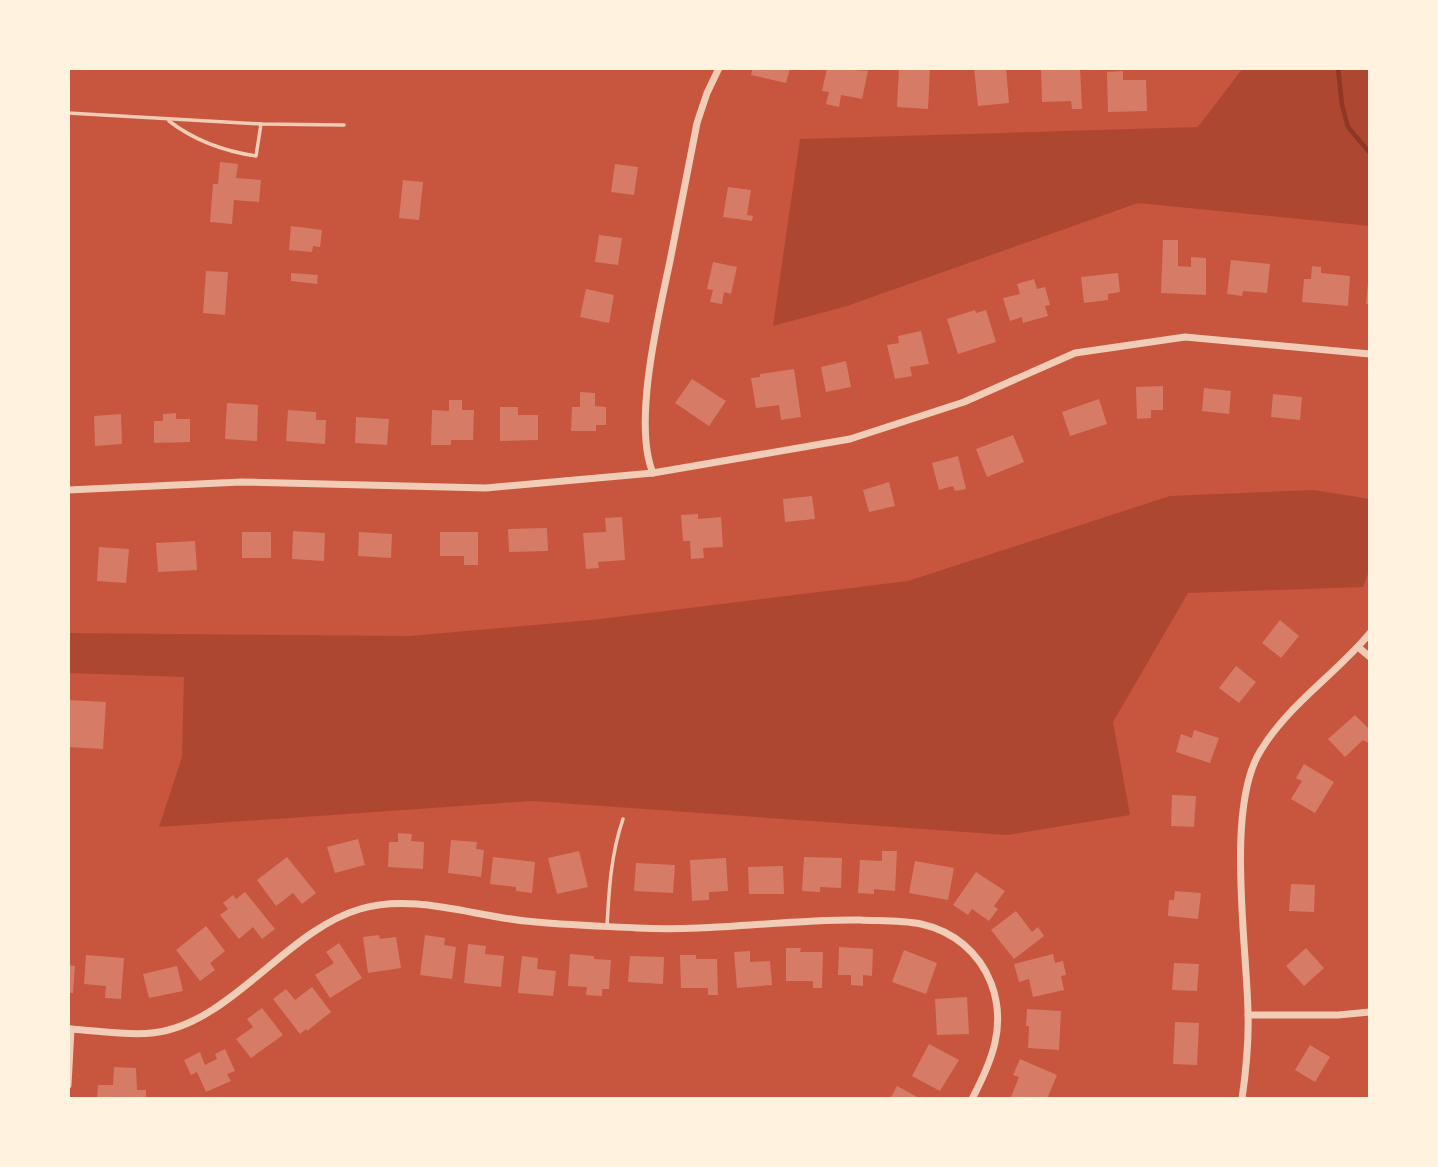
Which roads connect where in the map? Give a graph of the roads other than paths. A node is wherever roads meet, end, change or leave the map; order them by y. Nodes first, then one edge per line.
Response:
1 (719, 68) edge
2 (68, 113) edge
3 (167, 119) junction
4 (261, 124) junction
5 (344, 125) dead end
6 (1370, 354) edge
7 (653, 473) junction
8 (68, 489) edge
9 (1370, 633) edge
10 (1358, 647) junction
11 (1370, 657) edge
12 (623, 819) dead end
13 (607, 926) junction
14 (1370, 1012) edge
15 (1248, 1015) junction
16 (70, 1029) edge
17 (68, 1085) edge
18 (972, 1099) edge
19 (1242, 1099) edge

1 - 7 street
2 - 3 lane
3 - 4 lane
3 - 4 lane
4 - 5 lane
6 - 7 street
7 - 8 street
9 - 10 street
10 - 11 street
10 - 15 street
12 - 13 lane
13 - 16 street
13 - 18 street
14 - 15 street
15 - 19 street
16 - 17 street

